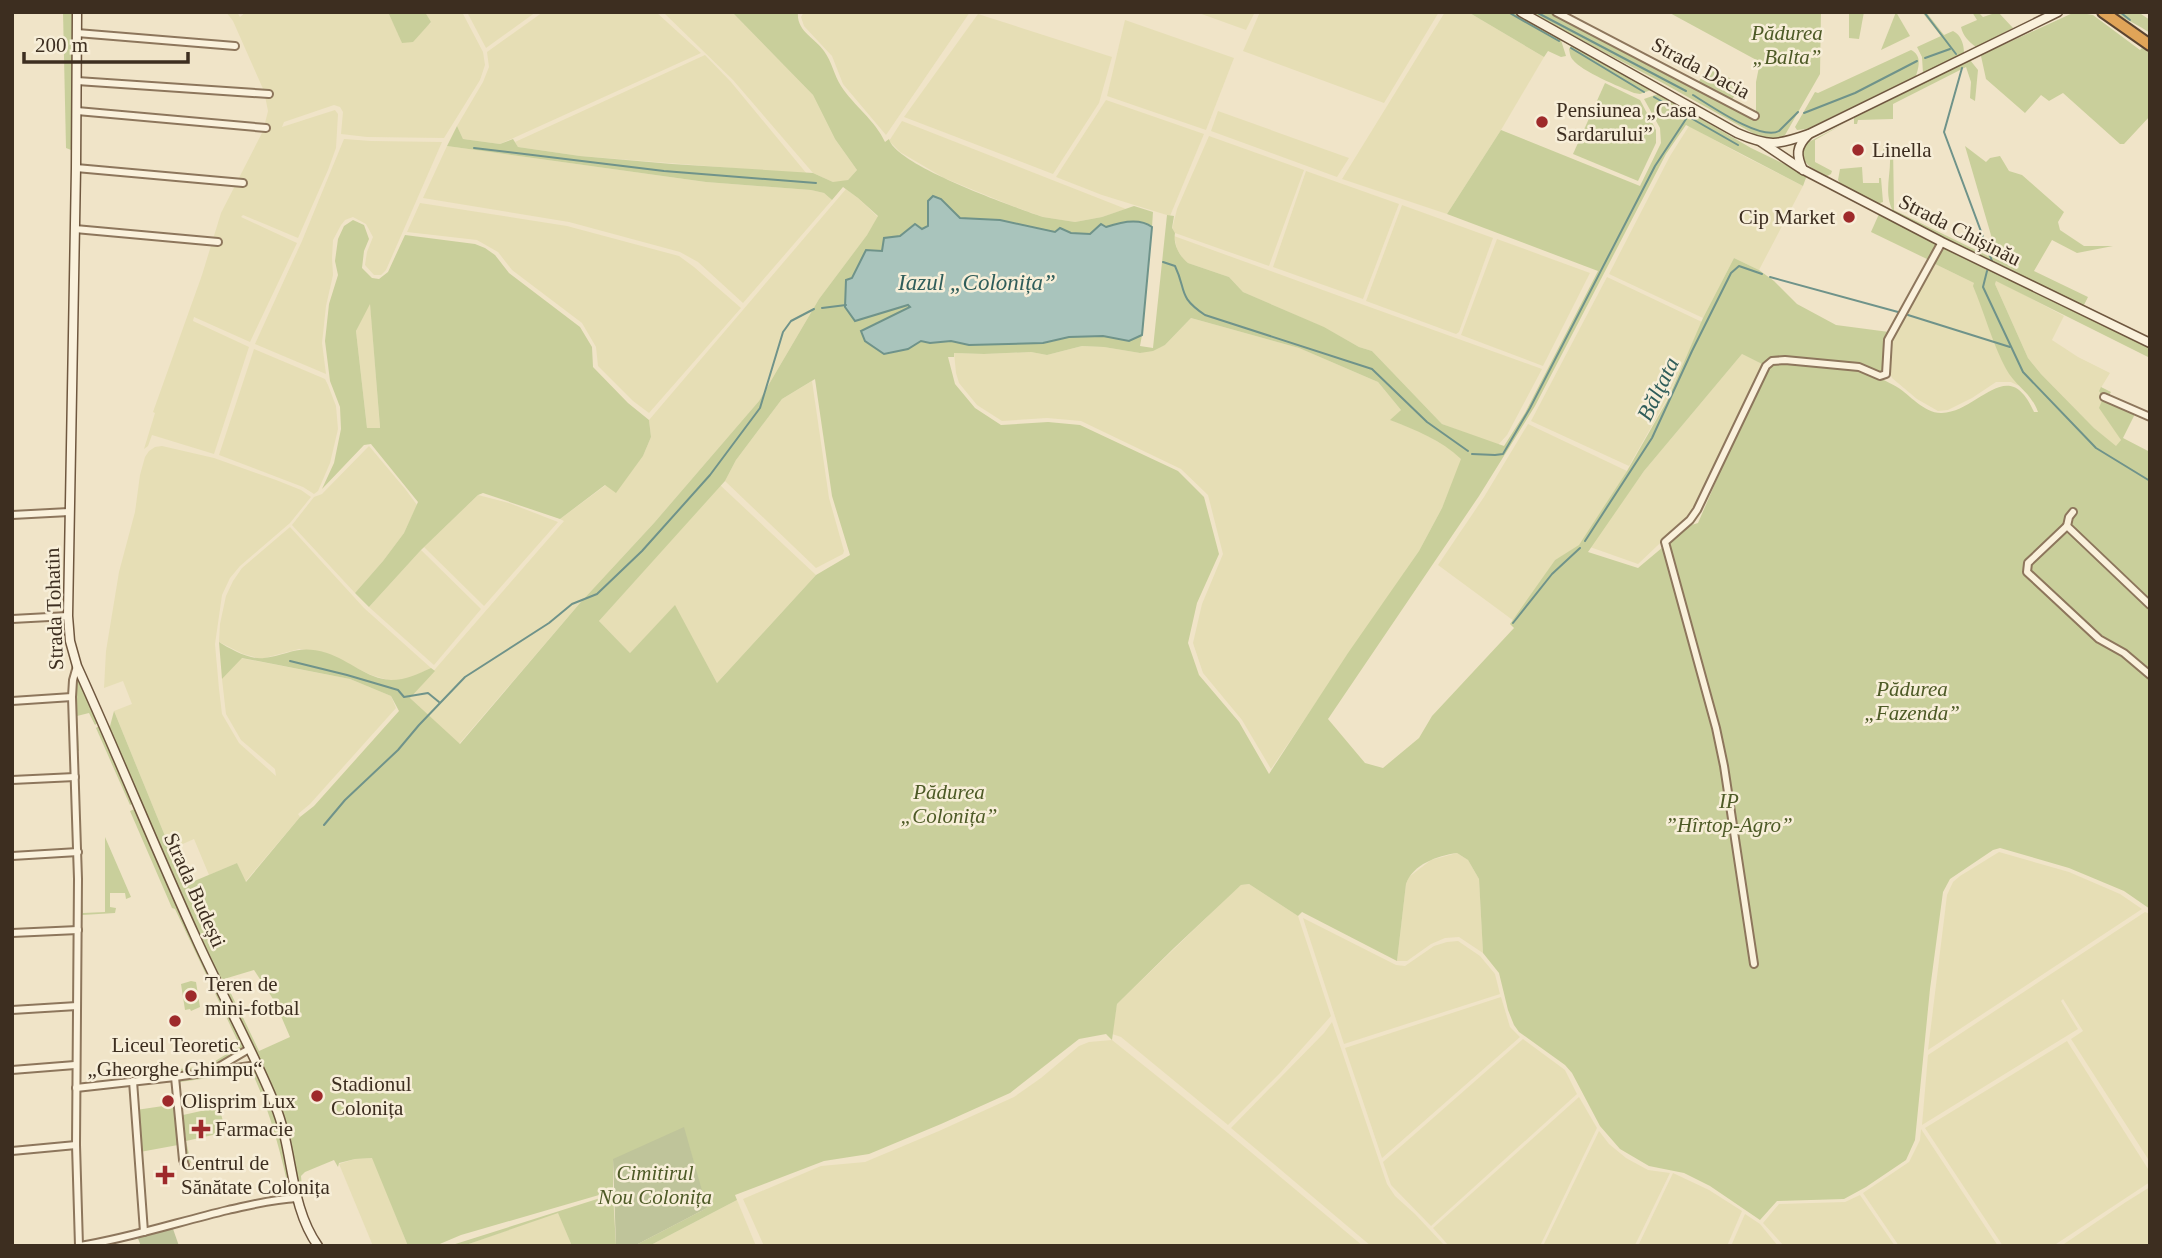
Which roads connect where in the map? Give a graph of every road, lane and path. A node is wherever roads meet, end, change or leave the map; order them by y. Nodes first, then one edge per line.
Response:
1 (77, 12) edge
2 (1521, 12) edge
3 (1556, 12) edge
4 (2058, 12) edge
5 (2103, 12) edge
6 (77, 33) junction
7 (2150, 45) edge
8 (234, 46) dead end
9 (77, 81) junction
10 (269, 94) dead end
11 (76, 111) junction
12 (1755, 116) dead end
13 (266, 128) dead end
14 (1809, 134) junction
15 (1758, 141) junction
16 (76, 168) junction
17 (1803, 170) junction
18 (243, 183) dead end
19 (75, 229) junction
20 (218, 242) dead end
21 (1942, 242) junction
22 (2150, 343) edge
23 (2104, 397) dead end
24 (2150, 417) edge
25 (69, 512) junction
26 (2073, 512) dead end
27 (12, 515) edge
28 (2067, 526) junction
29 (2150, 605) edge
30 (68, 616) junction
31 (12, 619) edge
32 (77, 666) junction
33 (2150, 675) edge
34 (72, 697) junction
35 (12, 701) edge
36 (75, 777) junction
37 (12, 780) edge
38 (78, 852) junction
39 (12, 856) edge
40 (78, 930) junction
41 (12, 933) edge
42 (1755, 964) dead end
43 (77, 1006) junction
44 (12, 1010) edge
45 (249, 1049) junction
46 (75, 1065) junction
47 (257, 1065) junction
48 (12, 1070) edge
49 (210, 1072) junction
50 (175, 1077) junction
51 (133, 1081) junction
52 (76, 1088) junction
53 (76, 1145) junction
54 (12, 1151) edge
55 (185, 1165) dead end
56 (297, 1198) junction
57 (144, 1232) junction
58 (111, 1243) edge
59 (80, 1246) edge
60 (318, 1246) edge

1 - 6 street, Strada Tohatin
2 - 15 street, Strada Chișinău
3 - 12 street, Strada Dacia
4 - 14 street
5 - 7 highway
6 - 8 street
6 - 9 street, Strada Tohatin
9 - 10 street
9 - 11 street, Strada Tohatin
11 - 13 street
11 - 16 street, Strada Tohatin
14 - 15 street
14 - 17 street
15 - 17 street, Strada Chișinău
16 - 18 street
16 - 19 street, Strada Tohatin
17 - 21 street, Strada Chișinău
19 - 20 street
19 - 25 street, Strada Tohatin
21 - 22 street, Strada Chișinău
21 - 42 street
23 - 24 street
25 - 27 street
25 - 30 street, Strada Tohatin
26 - 28 street
28 - 29 street
28 - 33 street
30 - 31 street
30 - 32 street, Strada Tohatin
32 - 34 street, Strada Tohatin
32 - 45 street, Strada Budești
34 - 35 street
34 - 36 street, Strada Tohatin
36 - 37 street
36 - 38 street, Strada Tohatin
38 - 39 street
38 - 40 street, Strada Tohatin
40 - 41 street
40 - 43 street, Strada Tohatin
43 - 44 street
43 - 46 street, Strada Tohatin
45 - 47 street, Strada Budești
45 - 49 street
46 - 48 street
46 - 52 street, Strada Tohatin
47 - 49 street
47 - 56 street, Strada Budești
49 - 50 street
50 - 51 street
50 - 55 street
51 - 52 street
51 - 57 street
52 - 53 street, Strada Tohatin
53 - 54 street
53 - 59 street, Strada Tohatin
56 - 57 street
56 - 60 street, Strada Budești
57 - 58 street
58 - 59 street

